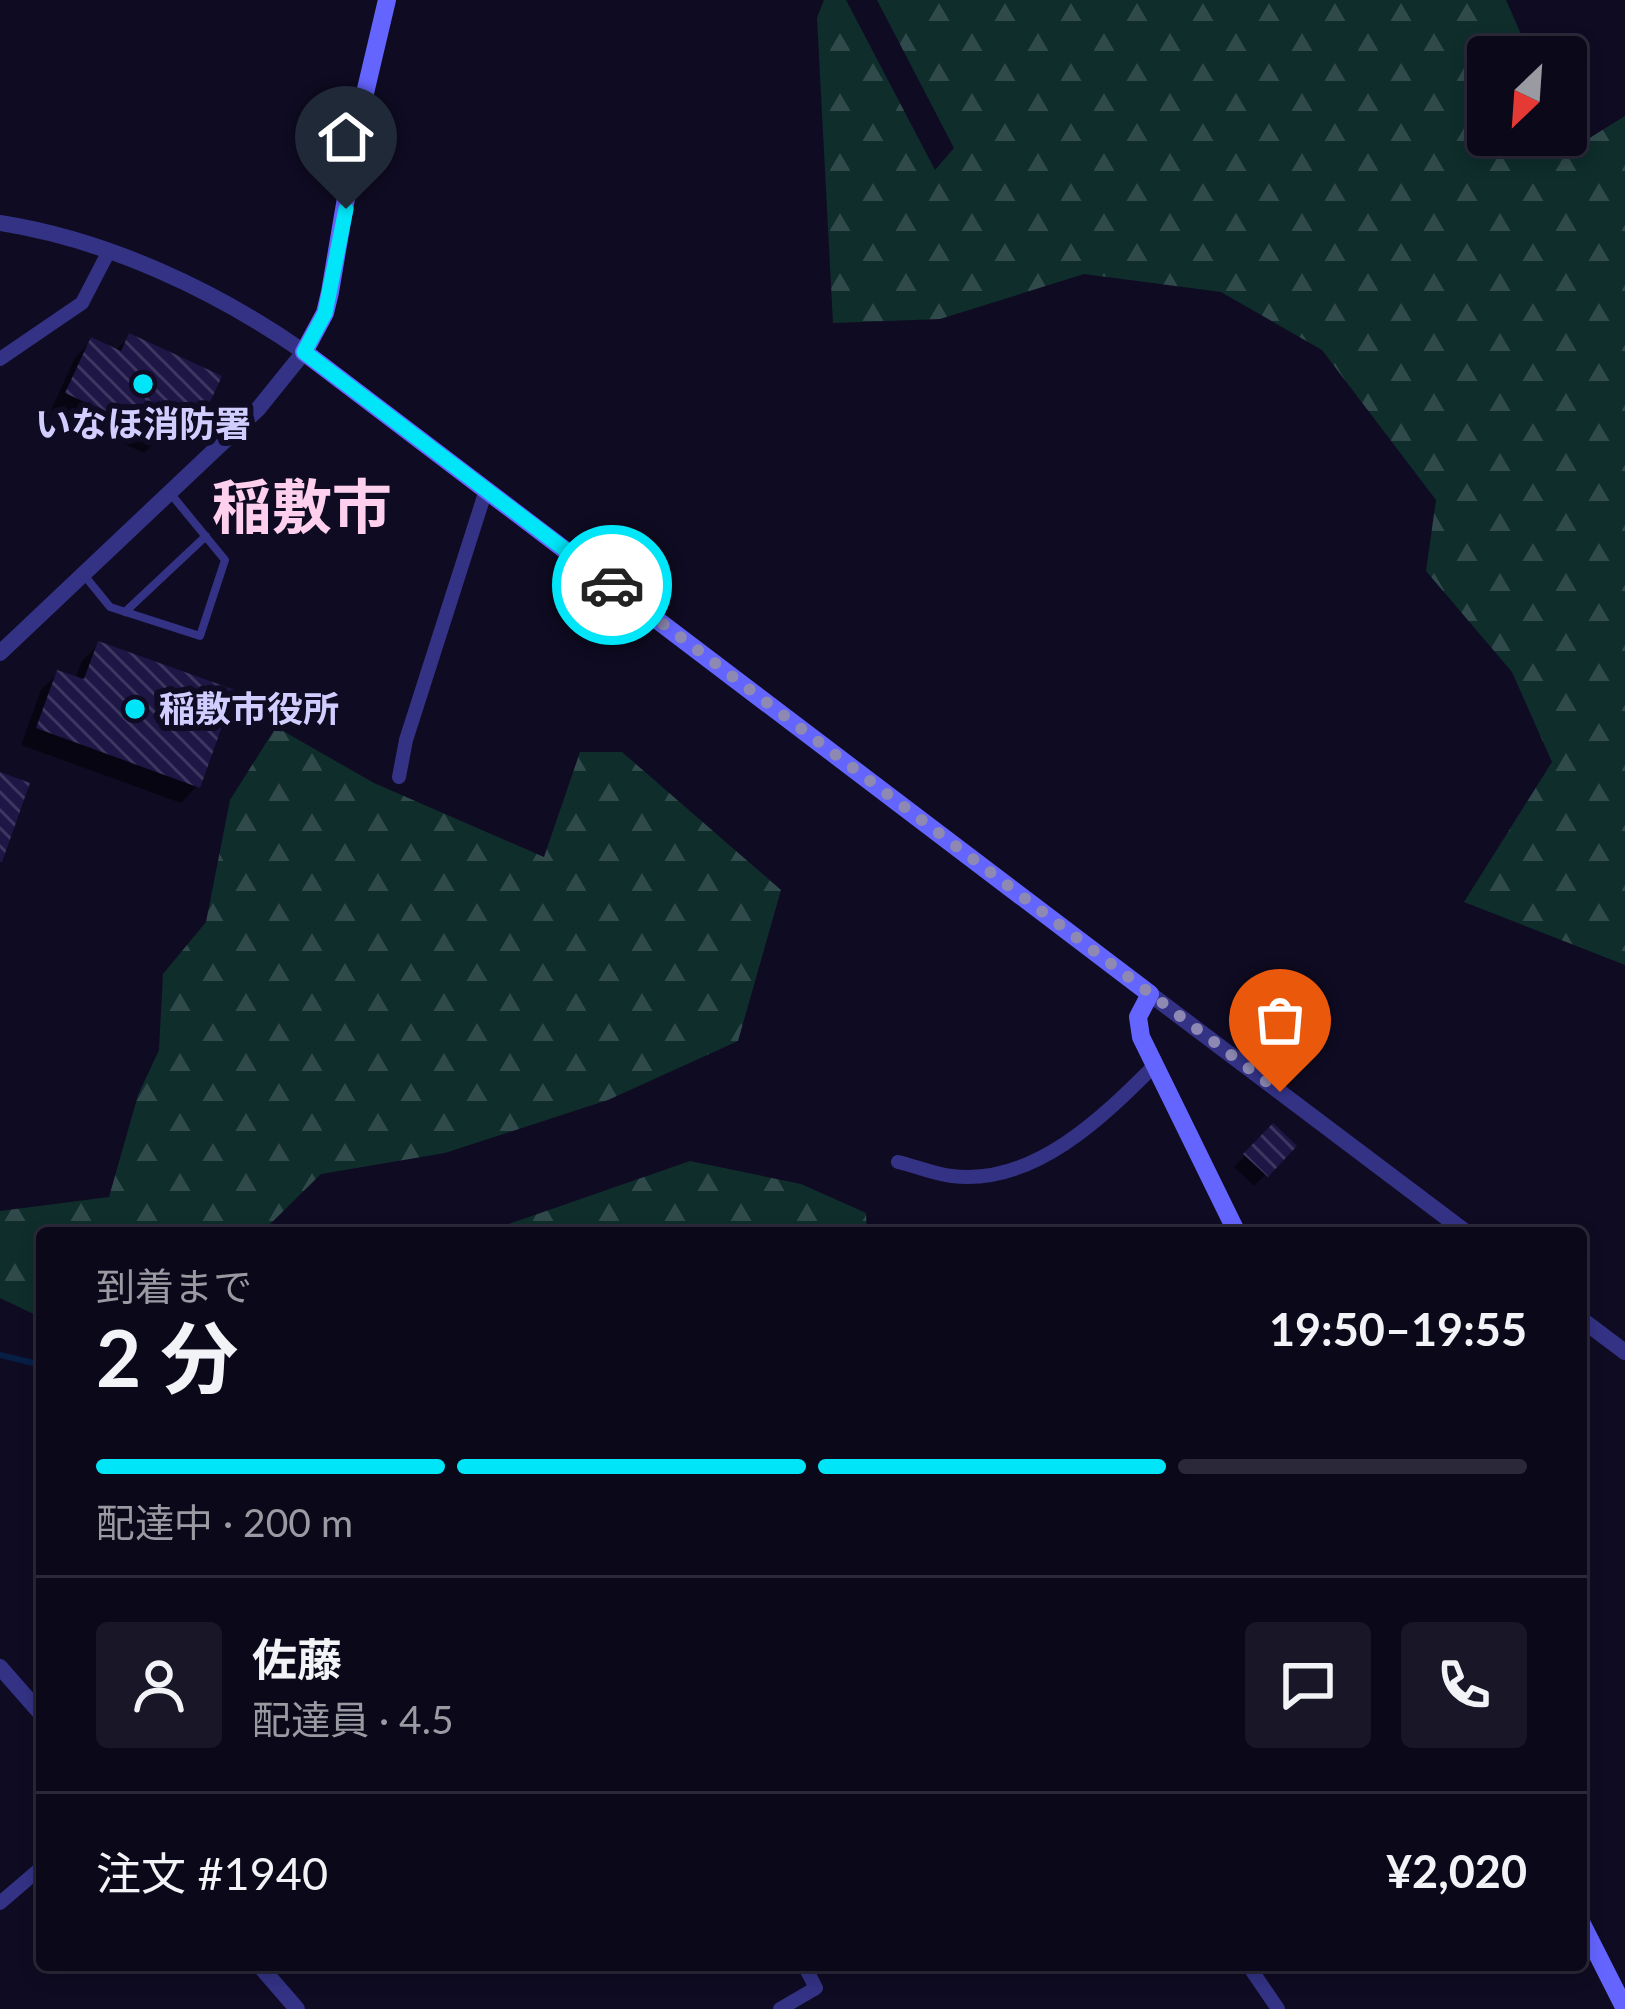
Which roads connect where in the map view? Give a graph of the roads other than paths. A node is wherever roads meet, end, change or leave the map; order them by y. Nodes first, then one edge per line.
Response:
1 (387, 0) edge
2 (0, 224) edge
3 (109, 251) junction
4 (304, 352) junction
5 (0, 359) edge
6 (486, 490) junction
7 (169, 492) junction
8 (206, 536) junction
9 (83, 574) junction
10 (125, 612) junction
11 (0, 653) edge
12 (400, 777) dead end
13 (1150, 994) junction
14 (1156, 1064) junction
15 (898, 1162) dead end
16 (1234, 1227) edge
17 (1459, 1227) edge
18 (1587, 1323) edge
19 (1625, 1352) edge
20 (0, 1666) edge
21 (36, 1708) edge
22 (36, 1872) edge
23 (0, 1904) edge
24 (1587, 1934) edge
25 (264, 1971) edge
26 (807, 1971) edge
27 (1252, 1971) edge
28 (297, 2009) edge
29 (780, 2009) edge
30 (1278, 2009) edge
31 (1624, 2009) edge

1 - 4 main road
2 - 3 street
3 - 4 street
3 - 5 street
4 - 6 main road
4 - 7 street
6 - 12 street
6 - 13 main road
7 - 8 lane
7 - 9 street
8 - 10 lane
8 - 10 lane
9 - 10 lane
9 - 11 street
13 - 14 main road
13 - 17 street
14 - 15 street
14 - 16 main road
18 - 19 street
20 - 21 street
22 - 23 street
24 - 31 main road
25 - 28 street
26 - 29 street
27 - 30 street

